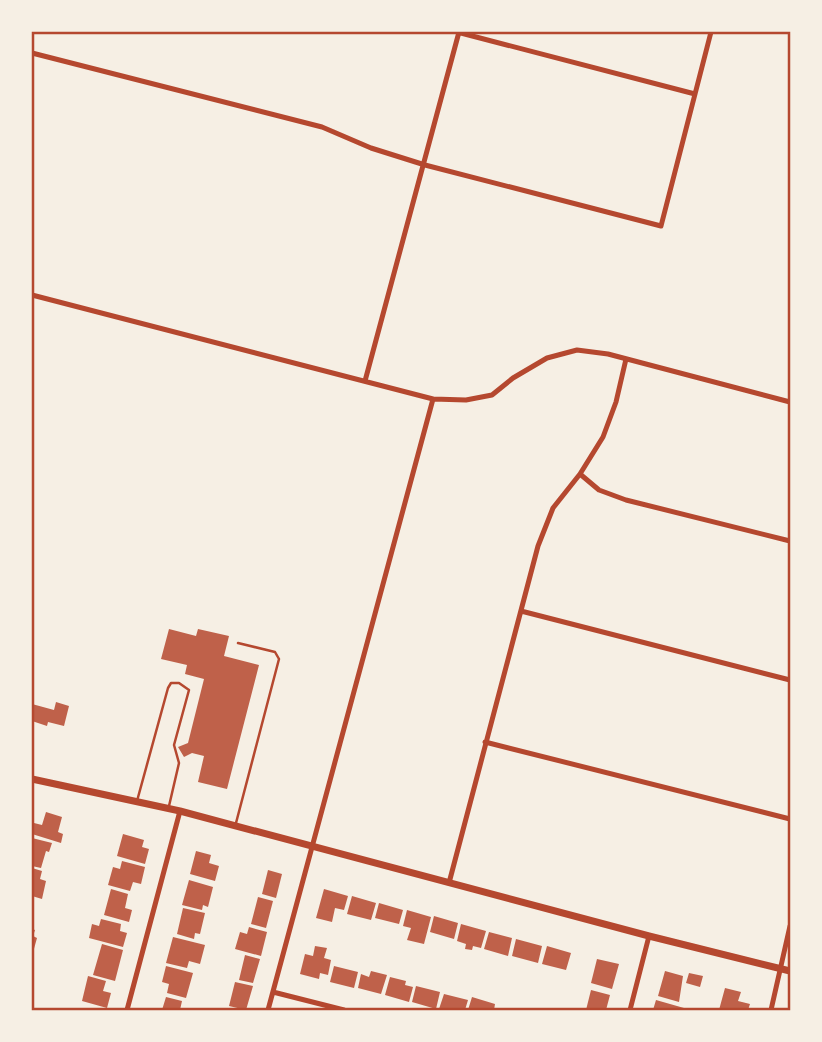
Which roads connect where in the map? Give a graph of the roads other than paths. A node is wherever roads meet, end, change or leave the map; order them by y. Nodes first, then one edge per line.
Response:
1 (458, 32) edge
2 (711, 32) edge
3 (32, 53) edge
4 (695, 94) junction
5 (425, 165) junction
6 (32, 295) edge
7 (626, 359) junction
8 (365, 381) junction
9 (433, 399) junction
10 (790, 401) edge
11 (580, 474) junction
12 (790, 541) edge
13 (521, 611) junction
14 (238, 643) dead end
15 (790, 680) edge
16 (485, 742) junction
17 (32, 779) edge
18 (136, 802) junction
19 (169, 809) junction
20 (180, 811) junction
21 (790, 819) edge
22 (235, 826) junction
23 (312, 846) junction
24 (449, 883) junction
25 (790, 926) edge
26 (649, 936) junction
27 (781, 968) junction
28 (790, 971) edge
29 (273, 992) junction
30 (127, 1010) edge
31 (268, 1010) edge
32 (344, 1010) edge
33 (630, 1010) edge
34 (771, 1010) edge

1 - 4 street
1 - 5 street
2 - 4 street
3 - 5 street
4 - 5 street
5 - 8 street
6 - 8 street
7 - 9 street
7 - 10 street
7 - 11 street
8 - 9 street
9 - 23 street
11 - 12 street
11 - 13 street
13 - 15 street
13 - 16 street
14 - 22 lane
16 - 21 street
16 - 24 street
17 - 18 street
18 - 19 street
18 - 19 lane
19 - 20 street
20 - 22 street
20 - 30 street
22 - 23 street
23 - 24 street
23 - 29 street
24 - 26 street
25 - 27 street
26 - 27 street
26 - 33 street
27 - 28 street
27 - 34 street
29 - 31 street
29 - 32 street

